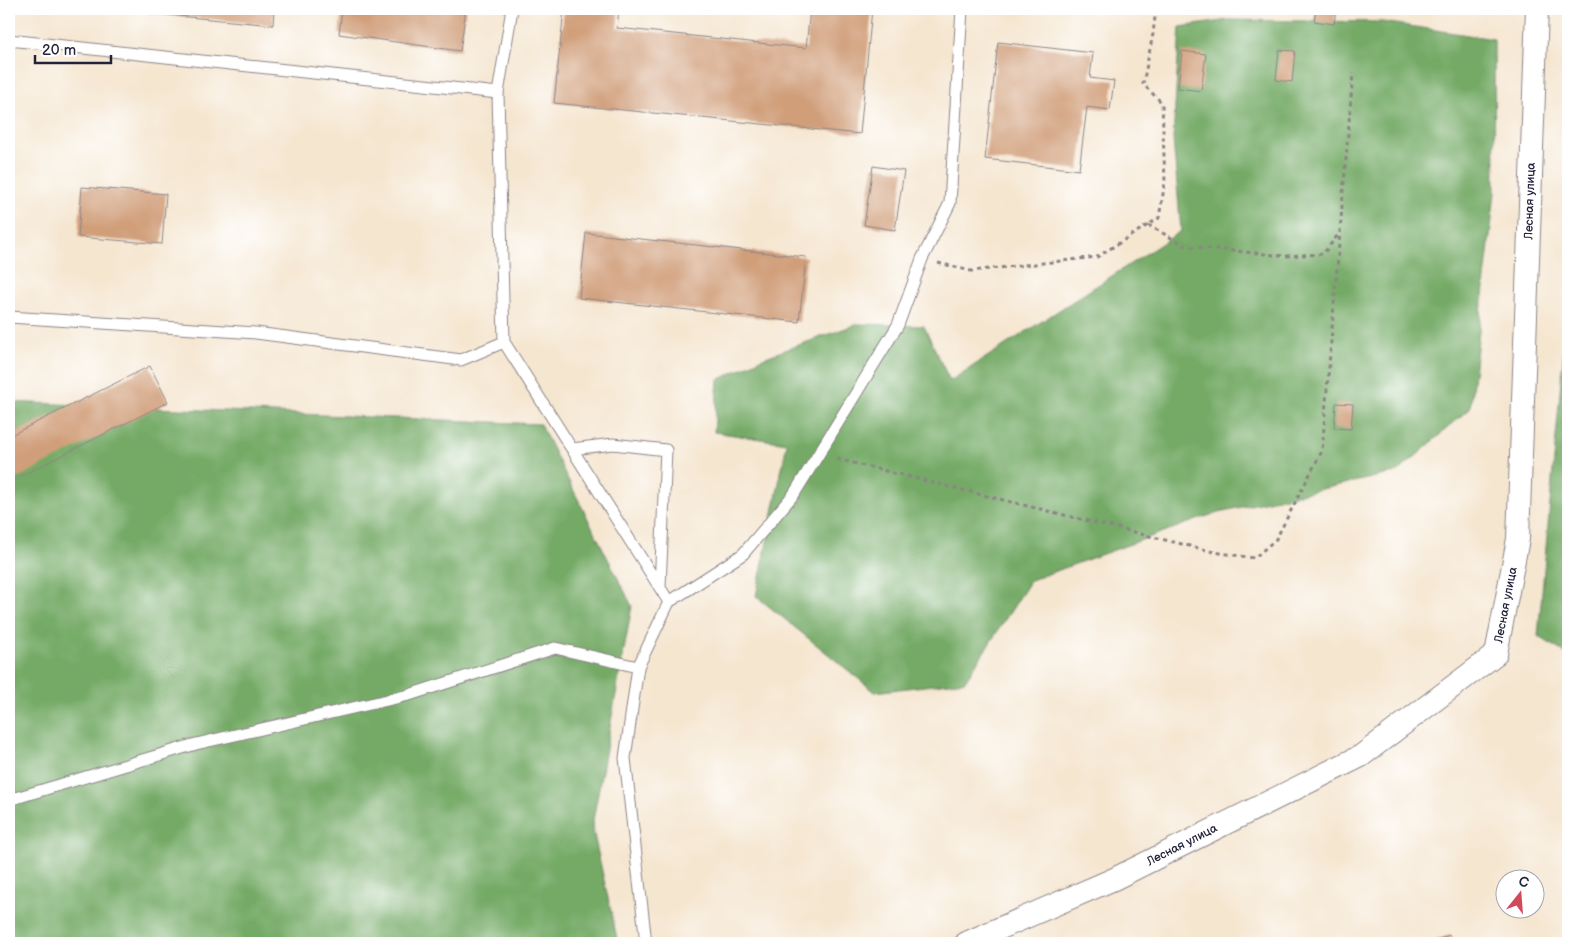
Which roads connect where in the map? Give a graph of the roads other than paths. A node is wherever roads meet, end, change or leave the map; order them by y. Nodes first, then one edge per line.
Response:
1 (512, 9) edge
2 (962, 9) edge
3 (1537, 9) edge
4 (9, 40) edge
5 (498, 93) junction
6 (9, 318) edge
7 (504, 342) junction
8 (572, 449) junction
9 (660, 588) junction
10 (669, 602) junction
11 (638, 667) junction
12 (9, 800) edge
13 (646, 943) edge
14 (966, 943) edge

1 - 5 lane
2 - 10 lane
3 - 14 street, Лесная улица
4 - 5 lane
5 - 7 lane
6 - 7 lane
7 - 8 lane
8 - 9 lane
8 - 9 lane
9 - 10 lane
10 - 11 lane
11 - 12 lane
11 - 13 lane

